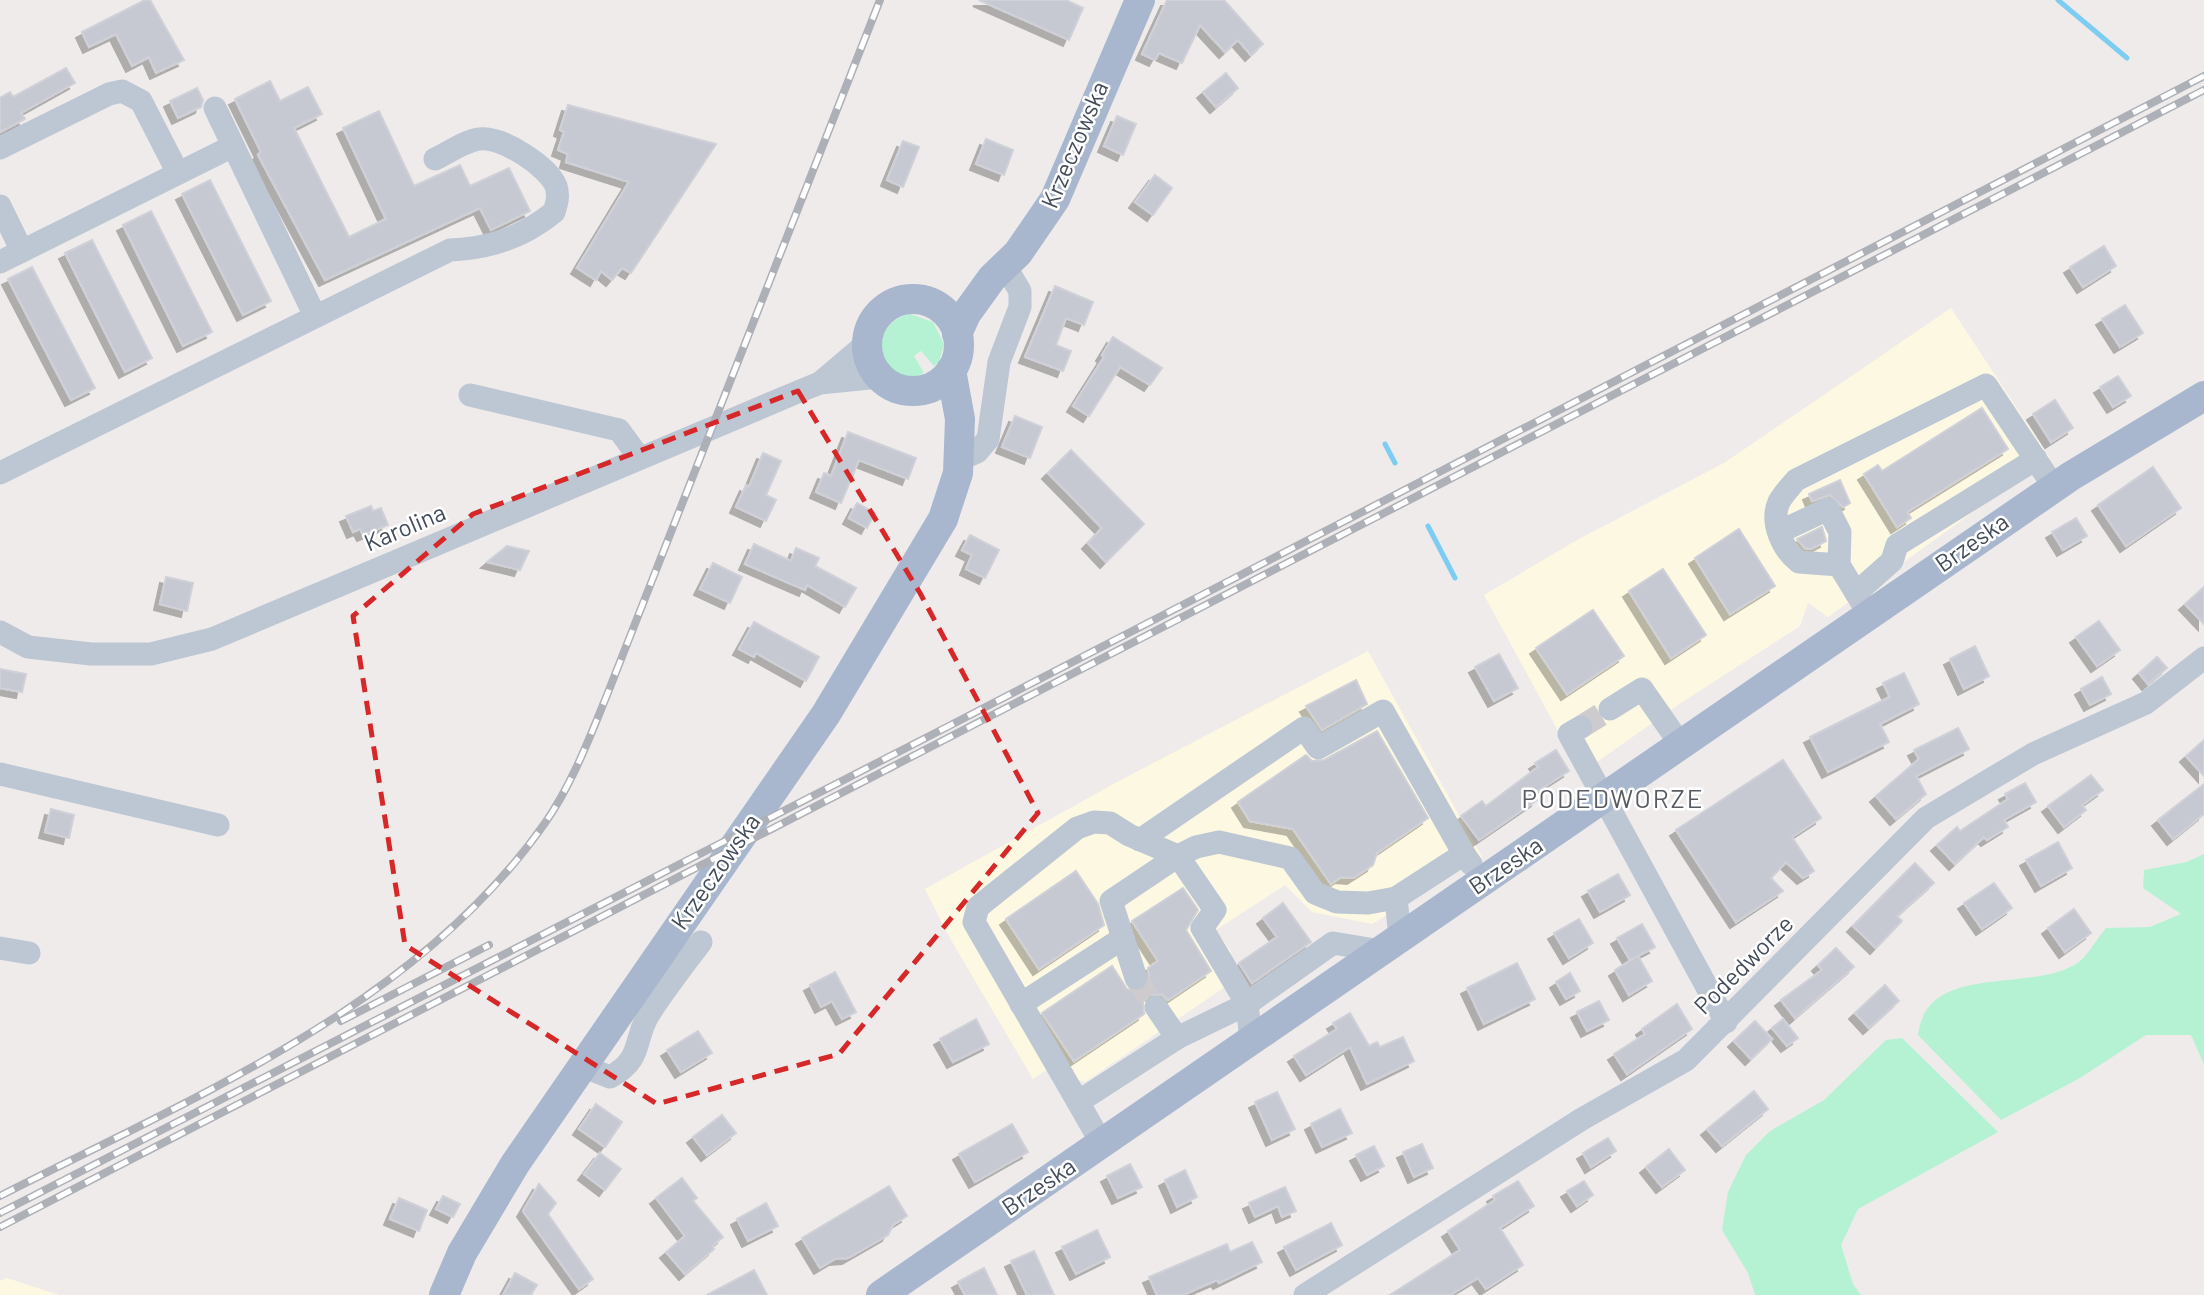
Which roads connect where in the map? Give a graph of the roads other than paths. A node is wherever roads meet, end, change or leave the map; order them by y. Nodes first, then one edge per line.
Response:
1 (1140, 0) edge
2 (215, 108) dead end
3 (233, 145) junction
4 (0, 148) edge
5 (435, 159) dead end
6 (178, 173) junction
7 (0, 206) edge
8 (22, 251) junction
9 (0, 262) edge
10 (998, 272) junction
11 (936, 305) junction
12 (314, 316) junction
13 (957, 334) junction
14 (867, 343) junction
15 (951, 370) junction
16 (879, 377) junction
17 (820, 383) junction
18 (918, 391) junction
19 (470, 395) dead end
20 (2204, 396) edge
21 (958, 449) junction
22 (638, 456) junction
23 (2036, 459) junction
24 (0, 474) edge
25 (2054, 487) junction
26 (1779, 532) junction
27 (1839, 565) junction
28 (1863, 604) junction
29 (0, 632) edge
30 (2204, 657) edge
31 (1610, 709) tunnel mouth
32 (1581, 727) dead end
33 (1681, 745) junction
34 (0, 774) edge
35 (1604, 798) junction
36 (218, 825) dead end
37 (1140, 840) junction
38 (1464, 854) junction
39 (1178, 856) junction
40 (1482, 882) junction
41 (1396, 898) junction
42 (1123, 938) junction
43 (701, 943) dead end
44 (1390, 945) junction
45 (0, 948) edge
46 (29, 953) dead end
47 (1136, 978) tunnel mouth
48 (1021, 1004) junction
49 (1247, 1004) junction
50 (1156, 1007) tunnel mouth
51 (1726, 1021) junction
52 (1177, 1038) junction
53 (1251, 1040) junction
54 (582, 1066) junction
55 (1078, 1102) junction
56 (1102, 1144) junction
57 (444, 1295) edge
58 (881, 1295) edge
59 (1305, 1295) edge

1 - 10 main road, Krzeczowska
2 - 3 street
3 - 6 street
3 - 12 street
4 - 6 street
5 - 12 street
6 - 8 street
7 - 8 street
8 - 9 street
10 - 11 main road, Krzeczowska
10 - 13 main road, Krzeczowska
10 - 21 street
11 - 13 main road
11 - 14 main road
12 - 24 street
13 - 15 main road
14 - 16 main road
14 - 17 street, Karolina
15 - 18 main road
15 - 21 main road, Krzeczowska
16 - 17 street, Karolina
16 - 18 main road
17 - 22 street, Karolina
18 - 21 main road
19 - 22 street
20 - 25 main road, Brzeska
21 - 54 main road, Krzeczowska
22 - 29 street, Karolina
23 - 25 street
23 - 26 street
23 - 28 street
25 - 28 main road, Brzeska
26 - 27 street
26 - 27 street
27 - 28 street
28 - 33 main road, Brzeska
30 - 51 street, Podedworze
31 - 33 street
32 - 35 street
33 - 35 main road, Brzeska
34 - 36 street
35 - 40 main road, Brzeska
35 - 51 street
37 - 38 street
37 - 39 street
37 - 48 street
38 - 40 street
38 - 41 street
39 - 41 street
39 - 42 street
39 - 49 street
40 - 44 main road, Brzeska
41 - 44 street
42 - 47 street
42 - 48 street
43 - 54 street
44 - 49 street
44 - 53 main road, Brzeska
45 - 46 street
48 - 55 street
49 - 52 street
49 - 53 street
50 - 52 street
51 - 59 street, Podedworze
52 - 55 street
53 - 56 main road, Brzeska
54 - 57 main road, Krzeczowska
55 - 56 street
56 - 58 main road, Brzeska

